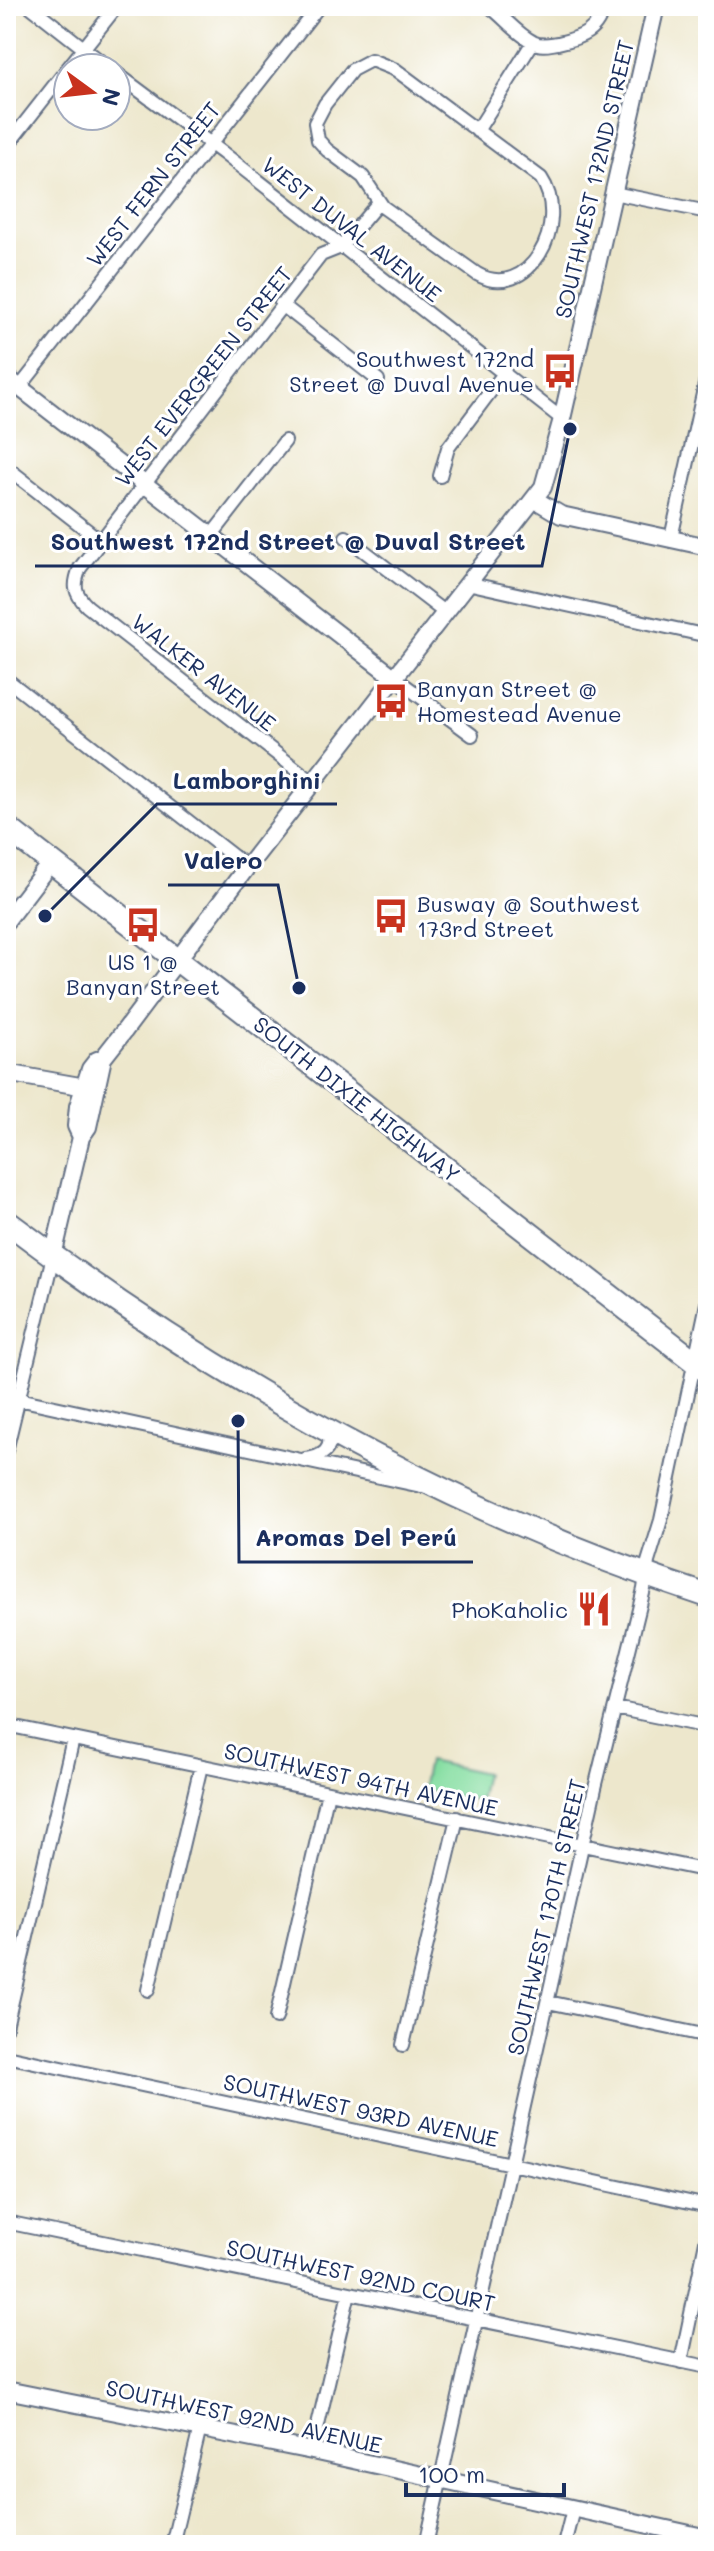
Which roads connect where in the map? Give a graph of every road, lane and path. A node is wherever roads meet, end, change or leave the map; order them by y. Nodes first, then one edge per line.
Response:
1 (30, 6) edge
2 (117, 6) edge
3 (319, 6) edge
4 (489, 6) edge
5 (603, 6) edge
6 (656, 6) edge
7 (533, 42) junction
8 (84, 49) junction
9 (81, 52) edge
10 (88, 52) edge
11 (132, 85) edge
12 (52, 88) edge
13 (477, 131) junction
14 (210, 144) junction
15 (6, 147) edge
16 (613, 193) junction
17 (379, 202) junction
18 (708, 212) edge
19 (341, 247) junction
20 (281, 304) junction
21 (708, 371) edge
22 (505, 372) junction
23 (378, 380) dead end
24 (13, 382) edge
25 (562, 419) junction
26 (285, 441) dead end
27 (6, 467) edge
28 (440, 476) dead end
29 (144, 483) junction
30 (534, 499) junction
31 (211, 536) junction
32 (346, 537) dead end
33 (671, 538) junction
34 (101, 541) junction
35 (708, 547) edge
36 (467, 583) junction
37 (74, 588) joint
38 (444, 612) junction
39 (708, 636) edge
40 (395, 678) junction
41 (6, 679) edge
42 (472, 735) dead end
43 (314, 783) junction
44 (6, 827) edge
45 (51, 862) junction
46 (247, 867) junction
47 (6, 921) edge
48 (178, 960) junction
49 (6, 1073) edge
50 (90, 1088) junction
51 (6, 1221) edge
52 (53, 1256) junction
53 (708, 1299) edge
54 (701, 1367) edge
55 (18, 1399) junction
56 (8, 1431) edge
57 (328, 1431) junction
58 (6, 1451) edge
59 (301, 1459) junction
60 (448, 1491) junction
61 (646, 1574) junction
62 (708, 1596) edge
63 (615, 1708) junction
64 (6, 1725) edge
65 (708, 1727) edge
66 (73, 1739) junction
67 (201, 1766) junction
68 (328, 1792) junction
69 (457, 1818) junction
70 (583, 1846) junction
71 (708, 1871) edge
72 (148, 1990) dead end
73 (548, 2002) junction
74 (276, 2018) dead end
75 (6, 2027) edge
76 (708, 2036) edge
77 (403, 2045) dead end
78 (6, 2056) edge
79 (511, 2163) junction
80 (708, 2206) edge
81 (6, 2222) edge
82 (708, 2232) edge
83 (349, 2293) junction
84 (476, 2319) junction
85 (681, 2362) junction
86 (708, 2367) edge
87 (6, 2390) edge
88 (200, 2428) junction
89 (312, 2451) junction
90 (442, 2479) junction
91 (573, 2509) junction
92 (708, 2538) edge
93 (172, 2545) edge
94 (426, 2545) edge
95 (564, 2545) edge

1 - 8 street
2 - 8 street
3 - 14 street, WEST FERN STREET
4 - 7 street
5 - 7 street
6 - 16 street, SOUTHWEST 172ND STREET
7 - 13 street
8 - 9 street
8 - 10 street
11 - 14 street, WEST DUVAL AVENUE
12 - 15 street
13 - 17 street
13 - 17 street
14 - 19 street, WEST DUVAL AVENUE
14 - 24 street, WEST FERN STREET
16 - 18 street
16 - 25 street, SOUTHWEST 172ND STREET
17 - 19 street, WEST EVERGREEN STREET
19 - 20 street, WEST EVERGREEN STREET
19 - 22 street, WEST DUVAL AVENUE
20 - 23 street
20 - 29 street, WEST EVERGREEN STREET
21 - 33 street
22 - 25 street, WEST DUVAL AVENUE
22 - 28 street
24 - 29 street
25 - 30 street, SOUTHWEST 172ND STREET
26 - 31 street
27 - 34 street
29 - 31 street
29 - 34 street, WEST EVERGREEN STREET
30 - 33 street
30 - 36 street, SOUTHWEST 172ND STREET
31 - 40 street
32 - 38 street
33 - 35 street
34 - 37 street, WEST EVERGREEN STREET
36 - 38 street, SOUTHWEST 172ND STREET
36 - 39 street
37 - 43 street, WALKER AVENUE
38 - 40 street, SOUTHWEST 172ND STREET
40 - 42 street
40 - 43 street, SOUTHWEST 172ND STREET
41 - 46 street
43 - 46 street, SOUTHWEST 172ND STREET
44 - 45 highway, SOUTH DIXIE HIGHWAY
45 - 47 street
45 - 48 highway, SOUTH DIXIE HIGHWAY
46 - 48 street, SOUTHWEST 172ND STREET
48 - 50 street, SOUTHWEST 172ND STREET
48 - 54 highway, SOUTH DIXIE HIGHWAY
49 - 50 street
50 - 52 street
51 - 52 highway
52 - 55 street
52 - 57 highway
53 - 54 street, SOUTHWEST 170TH STREET
54 - 61 street, SOUTHWEST 170TH STREET
55 - 56 street
55 - 59 street
56 - 58 street
57 - 59 street
57 - 60 highway
59 - 60 street
60 - 61 highway
61 - 62 highway
61 - 63 street, SOUTHWEST 170TH STREET
63 - 65 street
63 - 70 street, SOUTHWEST 170TH STREET
64 - 66 street, SOUTHWEST 94TH AVENUE
66 - 67 street, SOUTHWEST 94TH AVENUE
66 - 75 street
67 - 68 street, SOUTHWEST 94TH AVENUE
67 - 72 street
68 - 69 street, SOUTHWEST 94TH AVENUE
68 - 74 street
69 - 70 street, SOUTHWEST 94TH AVENUE
69 - 77 street
70 - 71 street, SOUTHWEST 94TH AVENUE
70 - 73 street, SOUTHWEST 170TH STREET
73 - 76 street
73 - 79 street, SOUTHWEST 170TH STREET
78 - 79 street, SOUTHWEST 93RD AVENUE
79 - 80 street, SOUTHWEST 93RD AVENUE
79 - 84 street, SOUTHWEST 170TH STREET
81 - 83 street, SOUTHWEST 92ND COURT
82 - 85 street
83 - 84 street, SOUTHWEST 92ND COURT
83 - 89 street
84 - 85 street, SOUTHWEST 92ND COURT
84 - 90 street, SOUTHWEST 170TH STREET
85 - 86 street, SOUTHWEST 92ND COURT
87 - 88 street, SOUTHWEST 92ND AVENUE
88 - 89 street, SOUTHWEST 92ND AVENUE
88 - 93 street
89 - 90 street, SOUTHWEST 92ND AVENUE
90 - 91 street, SOUTHWEST 92ND AVENUE
90 - 94 street, SOUTHWEST 170TH STREET
91 - 92 street, SOUTHWEST 92ND AVENUE
91 - 95 street

